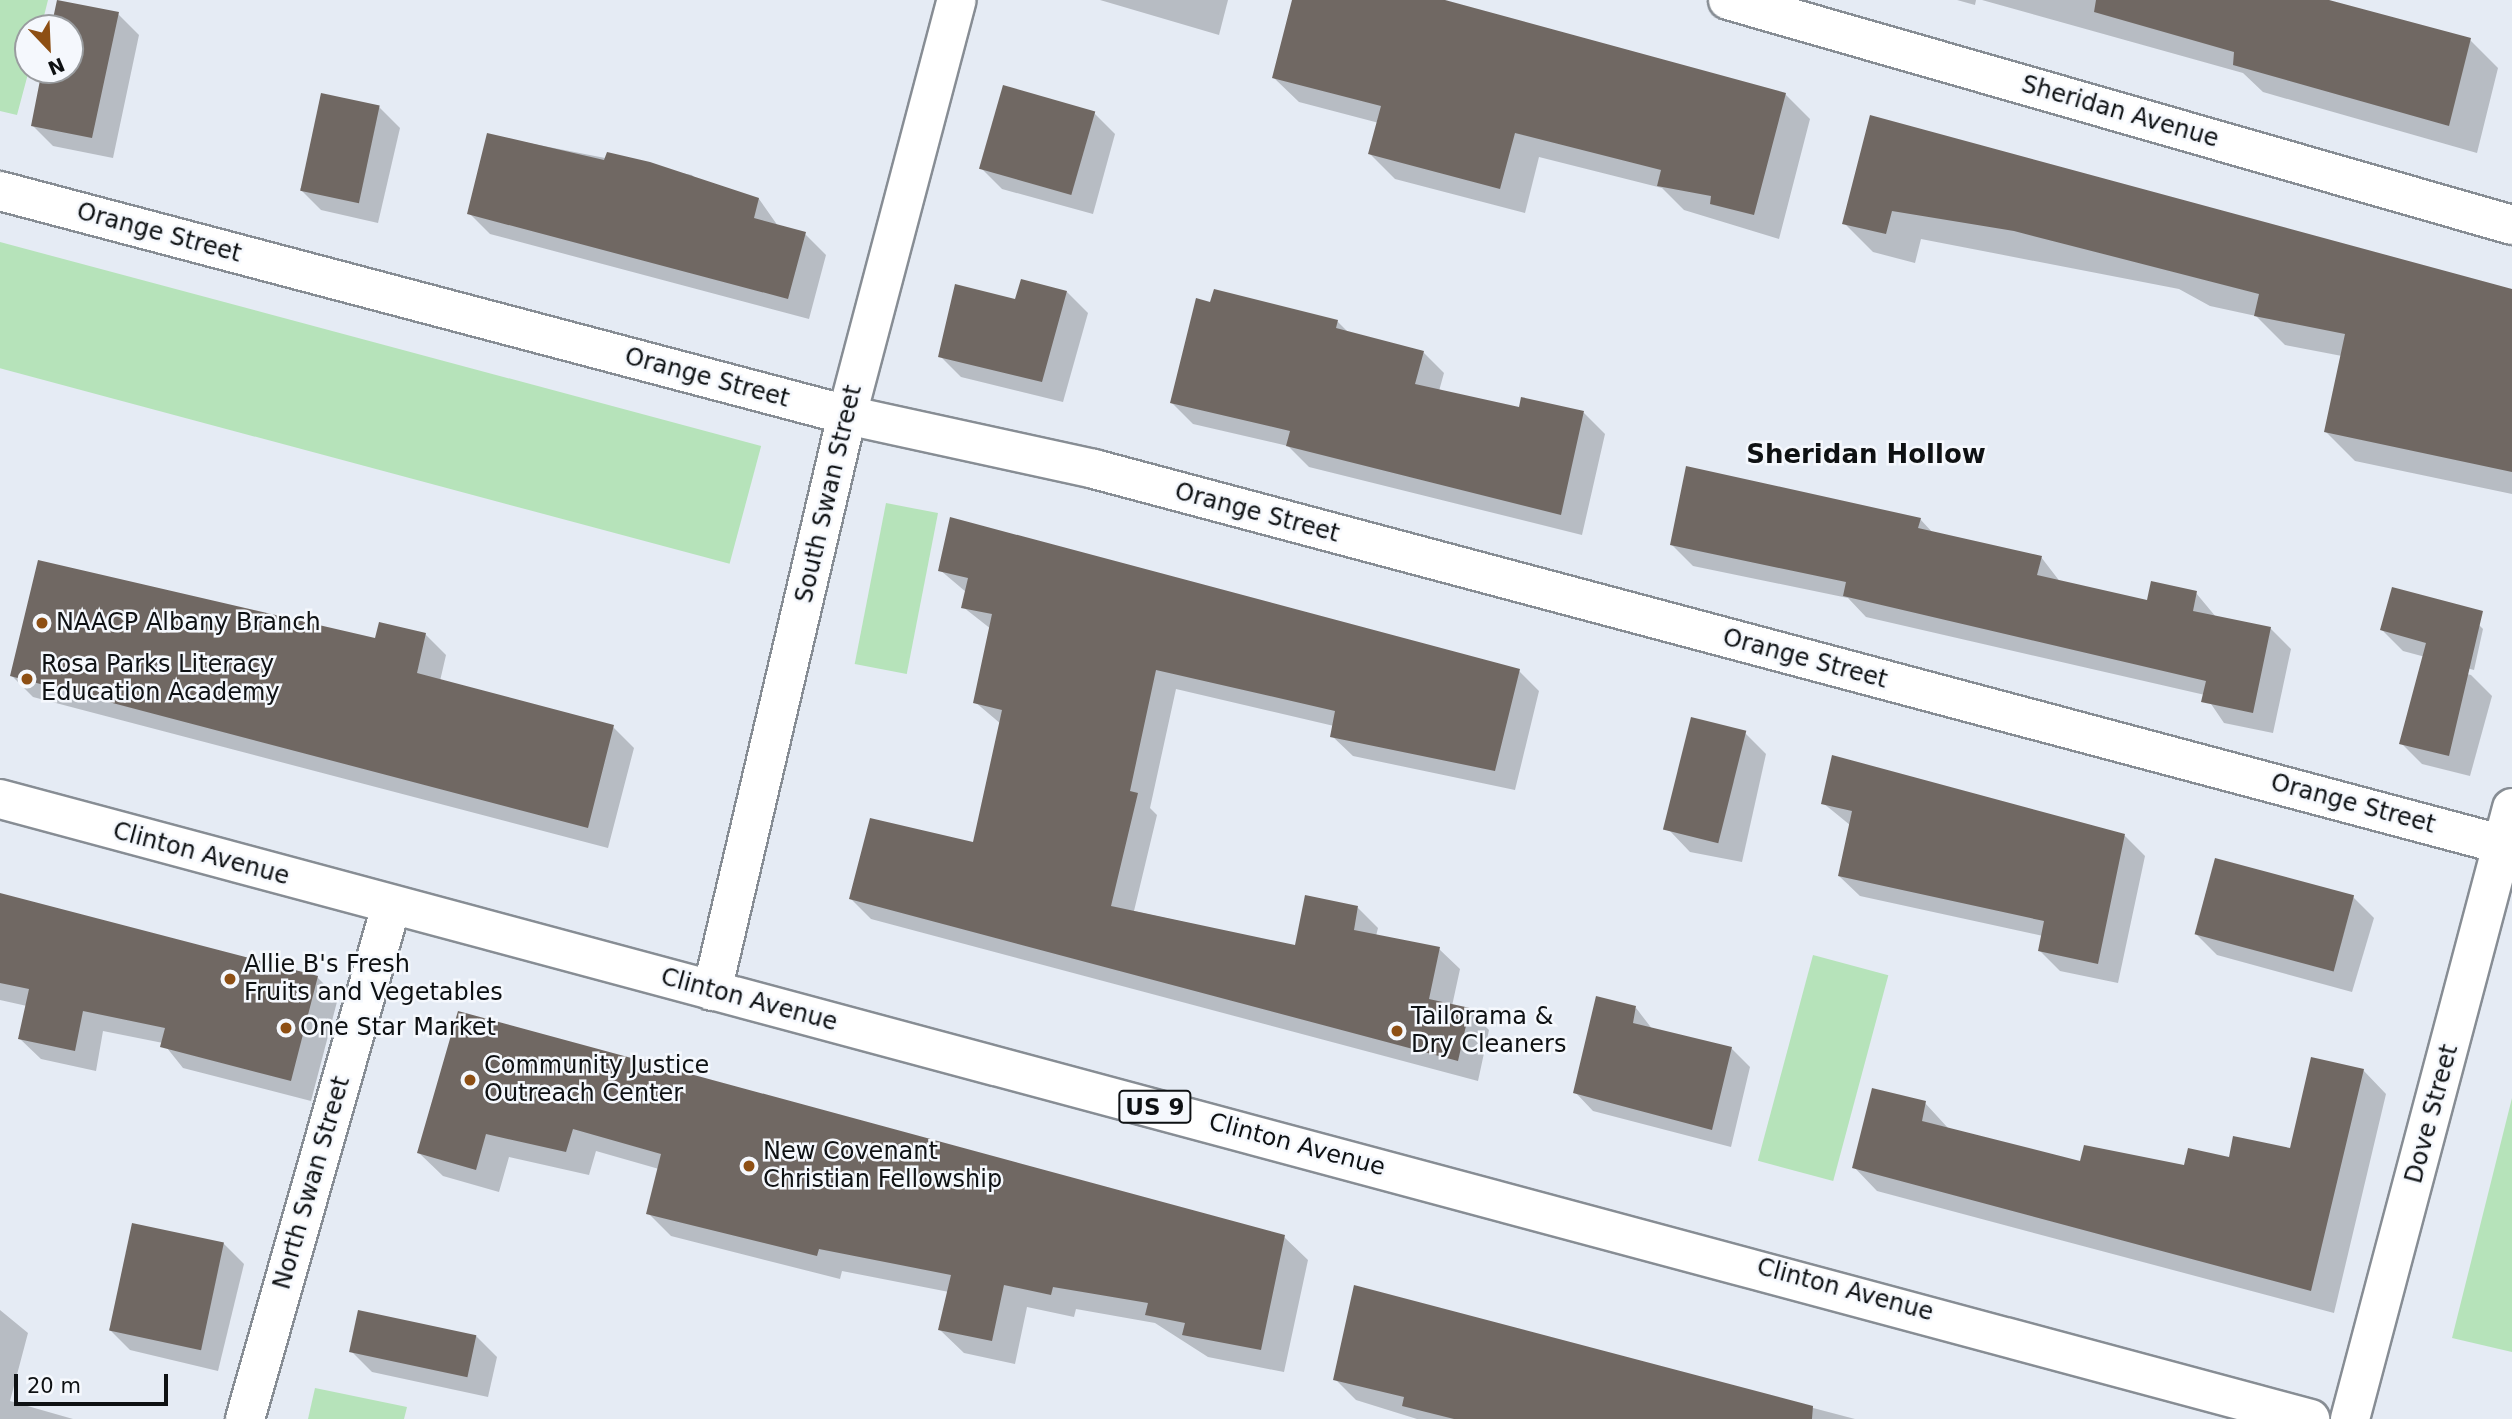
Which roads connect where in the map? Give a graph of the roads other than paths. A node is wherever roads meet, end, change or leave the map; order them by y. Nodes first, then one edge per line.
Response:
1 (957, 0) edge
2 (1728, 0) edge
3 (0, 191) edge
4 (2512, 225) edge
5 (847, 415) junction
6 (0, 799) edge
7 (2512, 808) edge
8 (2507, 845) edge
9 (391, 906) junction
10 (712, 990) junction
11 (244, 1419) edge
12 (2309, 1419) edge
13 (2350, 1419) edge

1 - 5 street, South Swan Street
2 - 4 street, Sheridan Avenue
3 - 5 street, Orange Street
5 - 8 street, Orange Street
5 - 10 street, South Swan Street
6 - 9 street, Clinton Avenue / US 9
7 - 8 street, Dove Street
8 - 13 street, Dove Street
9 - 10 street, Clinton Avenue / US 9
9 - 11 street, North Swan Street
10 - 12 street, Clinton Avenue / US 9

